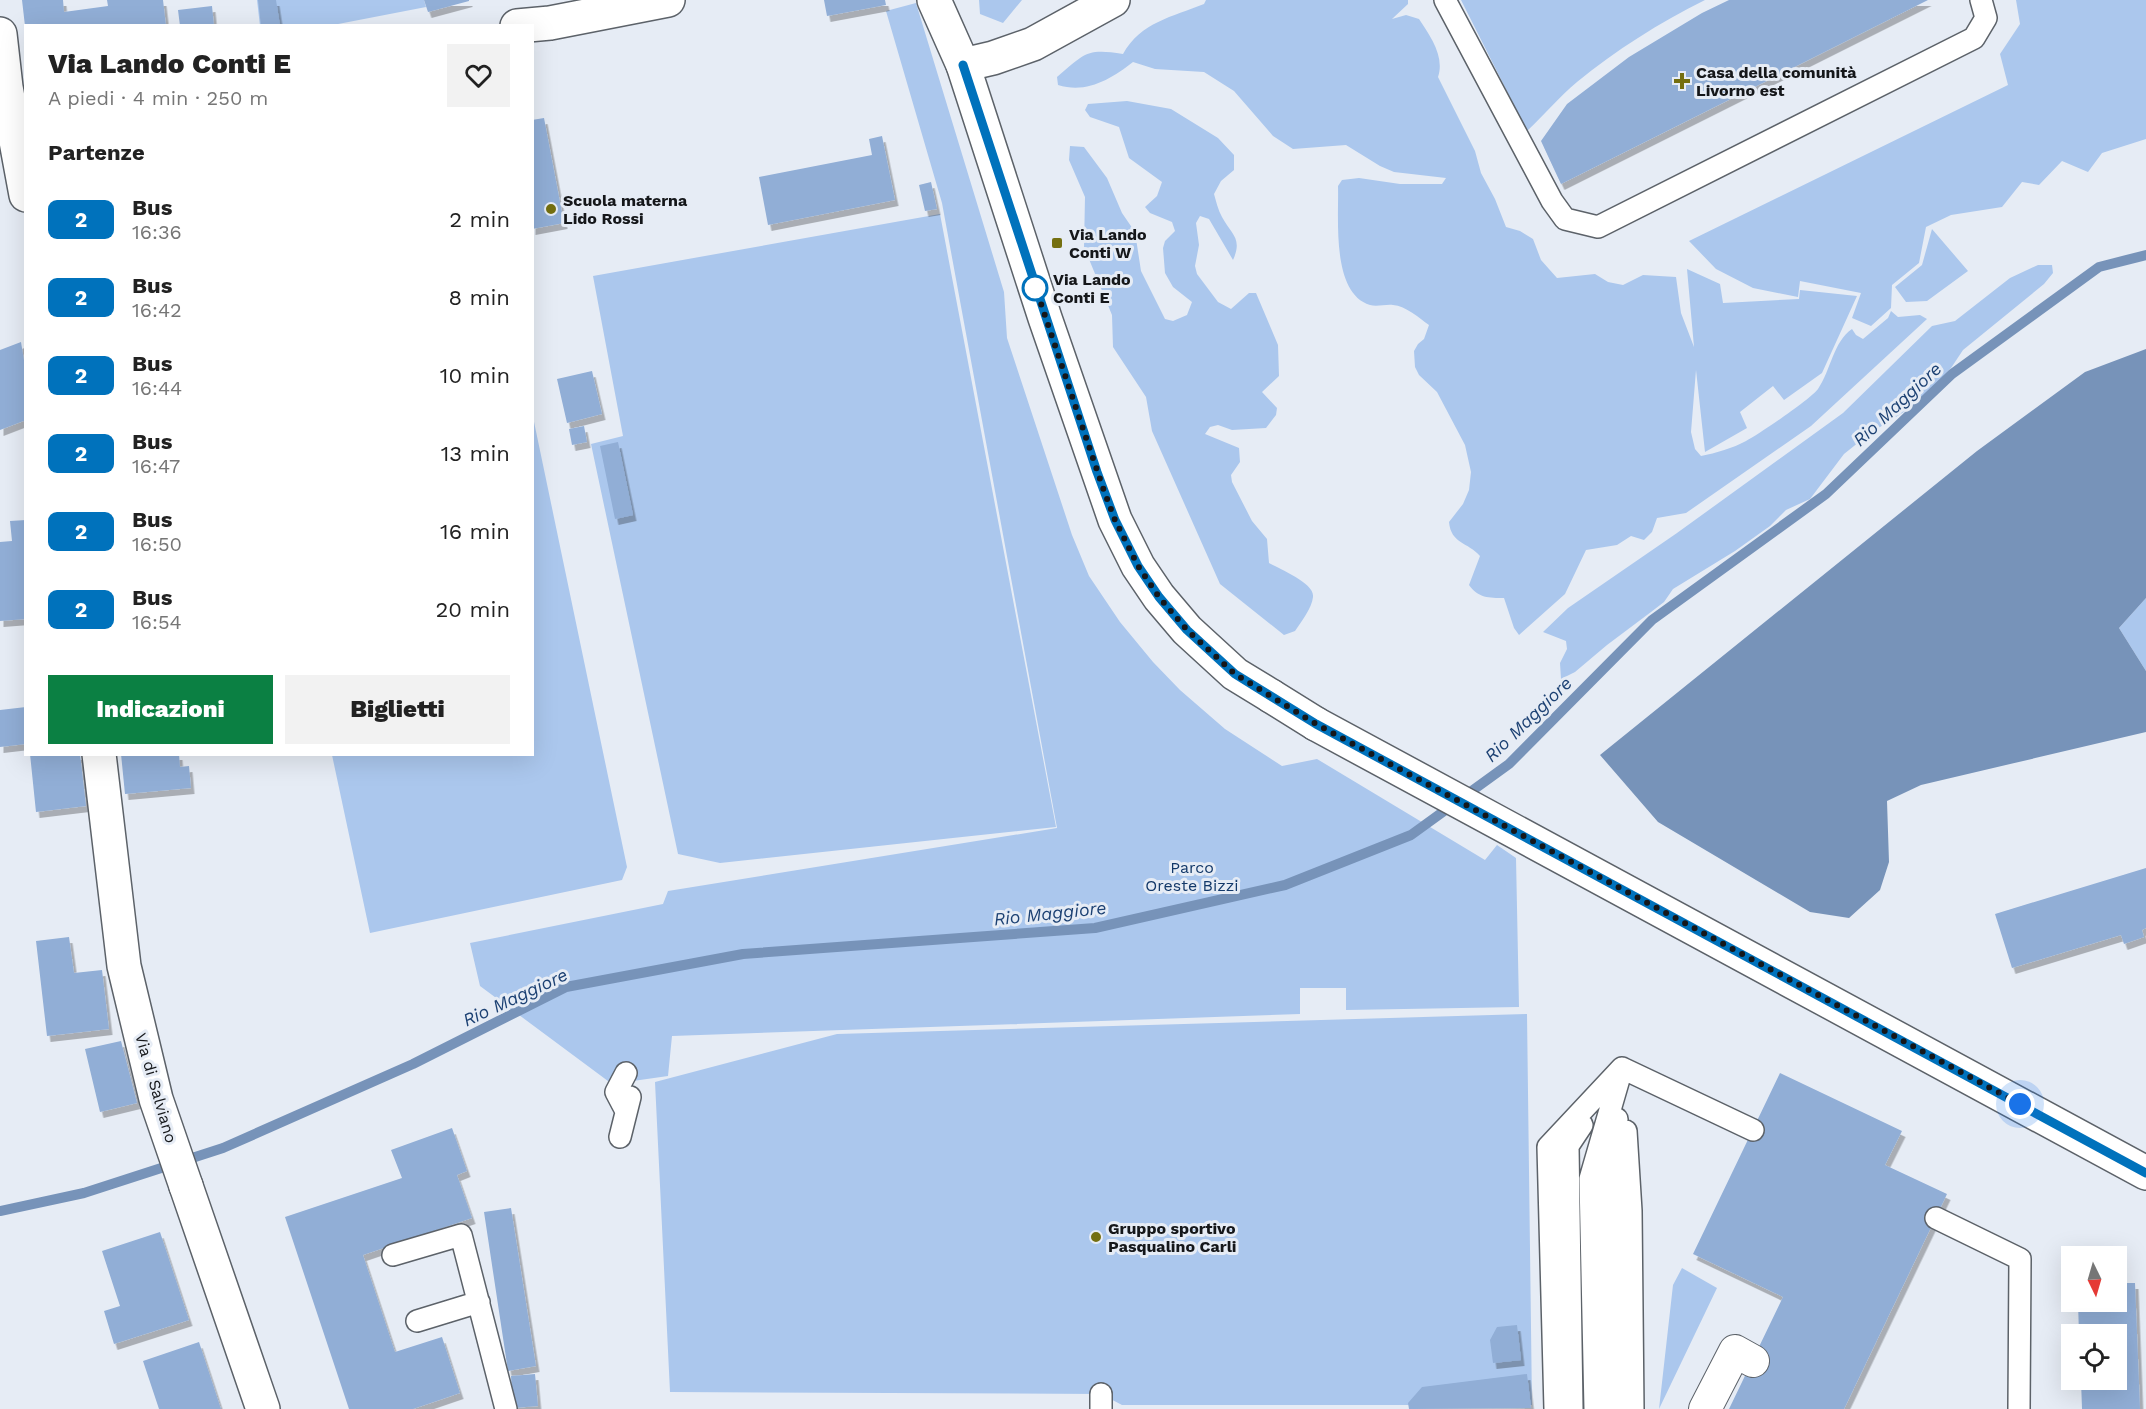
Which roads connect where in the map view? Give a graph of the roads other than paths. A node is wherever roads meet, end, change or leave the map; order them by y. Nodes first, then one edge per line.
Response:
1 (668, 0) edge
2 (934, 0) edge
3 (1113, 0) edge
4 (1445, 0) edge
5 (1981, 0) edge
6 (534, 24) edge
7 (0, 34) edge
8 (963, 65) junction
9 (16, 86) edge
10 (6, 124) edge
11 (24, 188) edge
12 (99, 756) edge
13 (1622, 1068) junction
14 (626, 1073) dead end
15 (1753, 1130) dead end
16 (620, 1137) dead end
17 (2146, 1173) edge
18 (1936, 1218) dead end
19 (393, 1255) dead end
20 (479, 1302) junction
21 (417, 1321) dead end
22 (1753, 1361) dead end
23 (1721, 1394) edge
24 (263, 1409) edge
25 (506, 1409) edge
26 (1555, 1409) edge
27 (1572, 1409) edge
28 (1594, 1409) edge
29 (1614, 1409) edge
30 (1633, 1409) edge
31 (2019, 1409) edge

1 - 6 street
2 - 8 street
3 - 8 street
4 - 5 lane
7 - 9 street
8 - 17 street
9 - 10 street
10 - 11 street
12 - 24 street, Via di Salviano
13 - 15 lane
13 - 26 lane
13 - 27 lane
13 - 28 lane
13 - 29 lane
13 - 30 lane
14 - 16 lane
18 - 31 lane
19 - 20 lane
20 - 21 lane
20 - 25 lane
22 - 23 street

